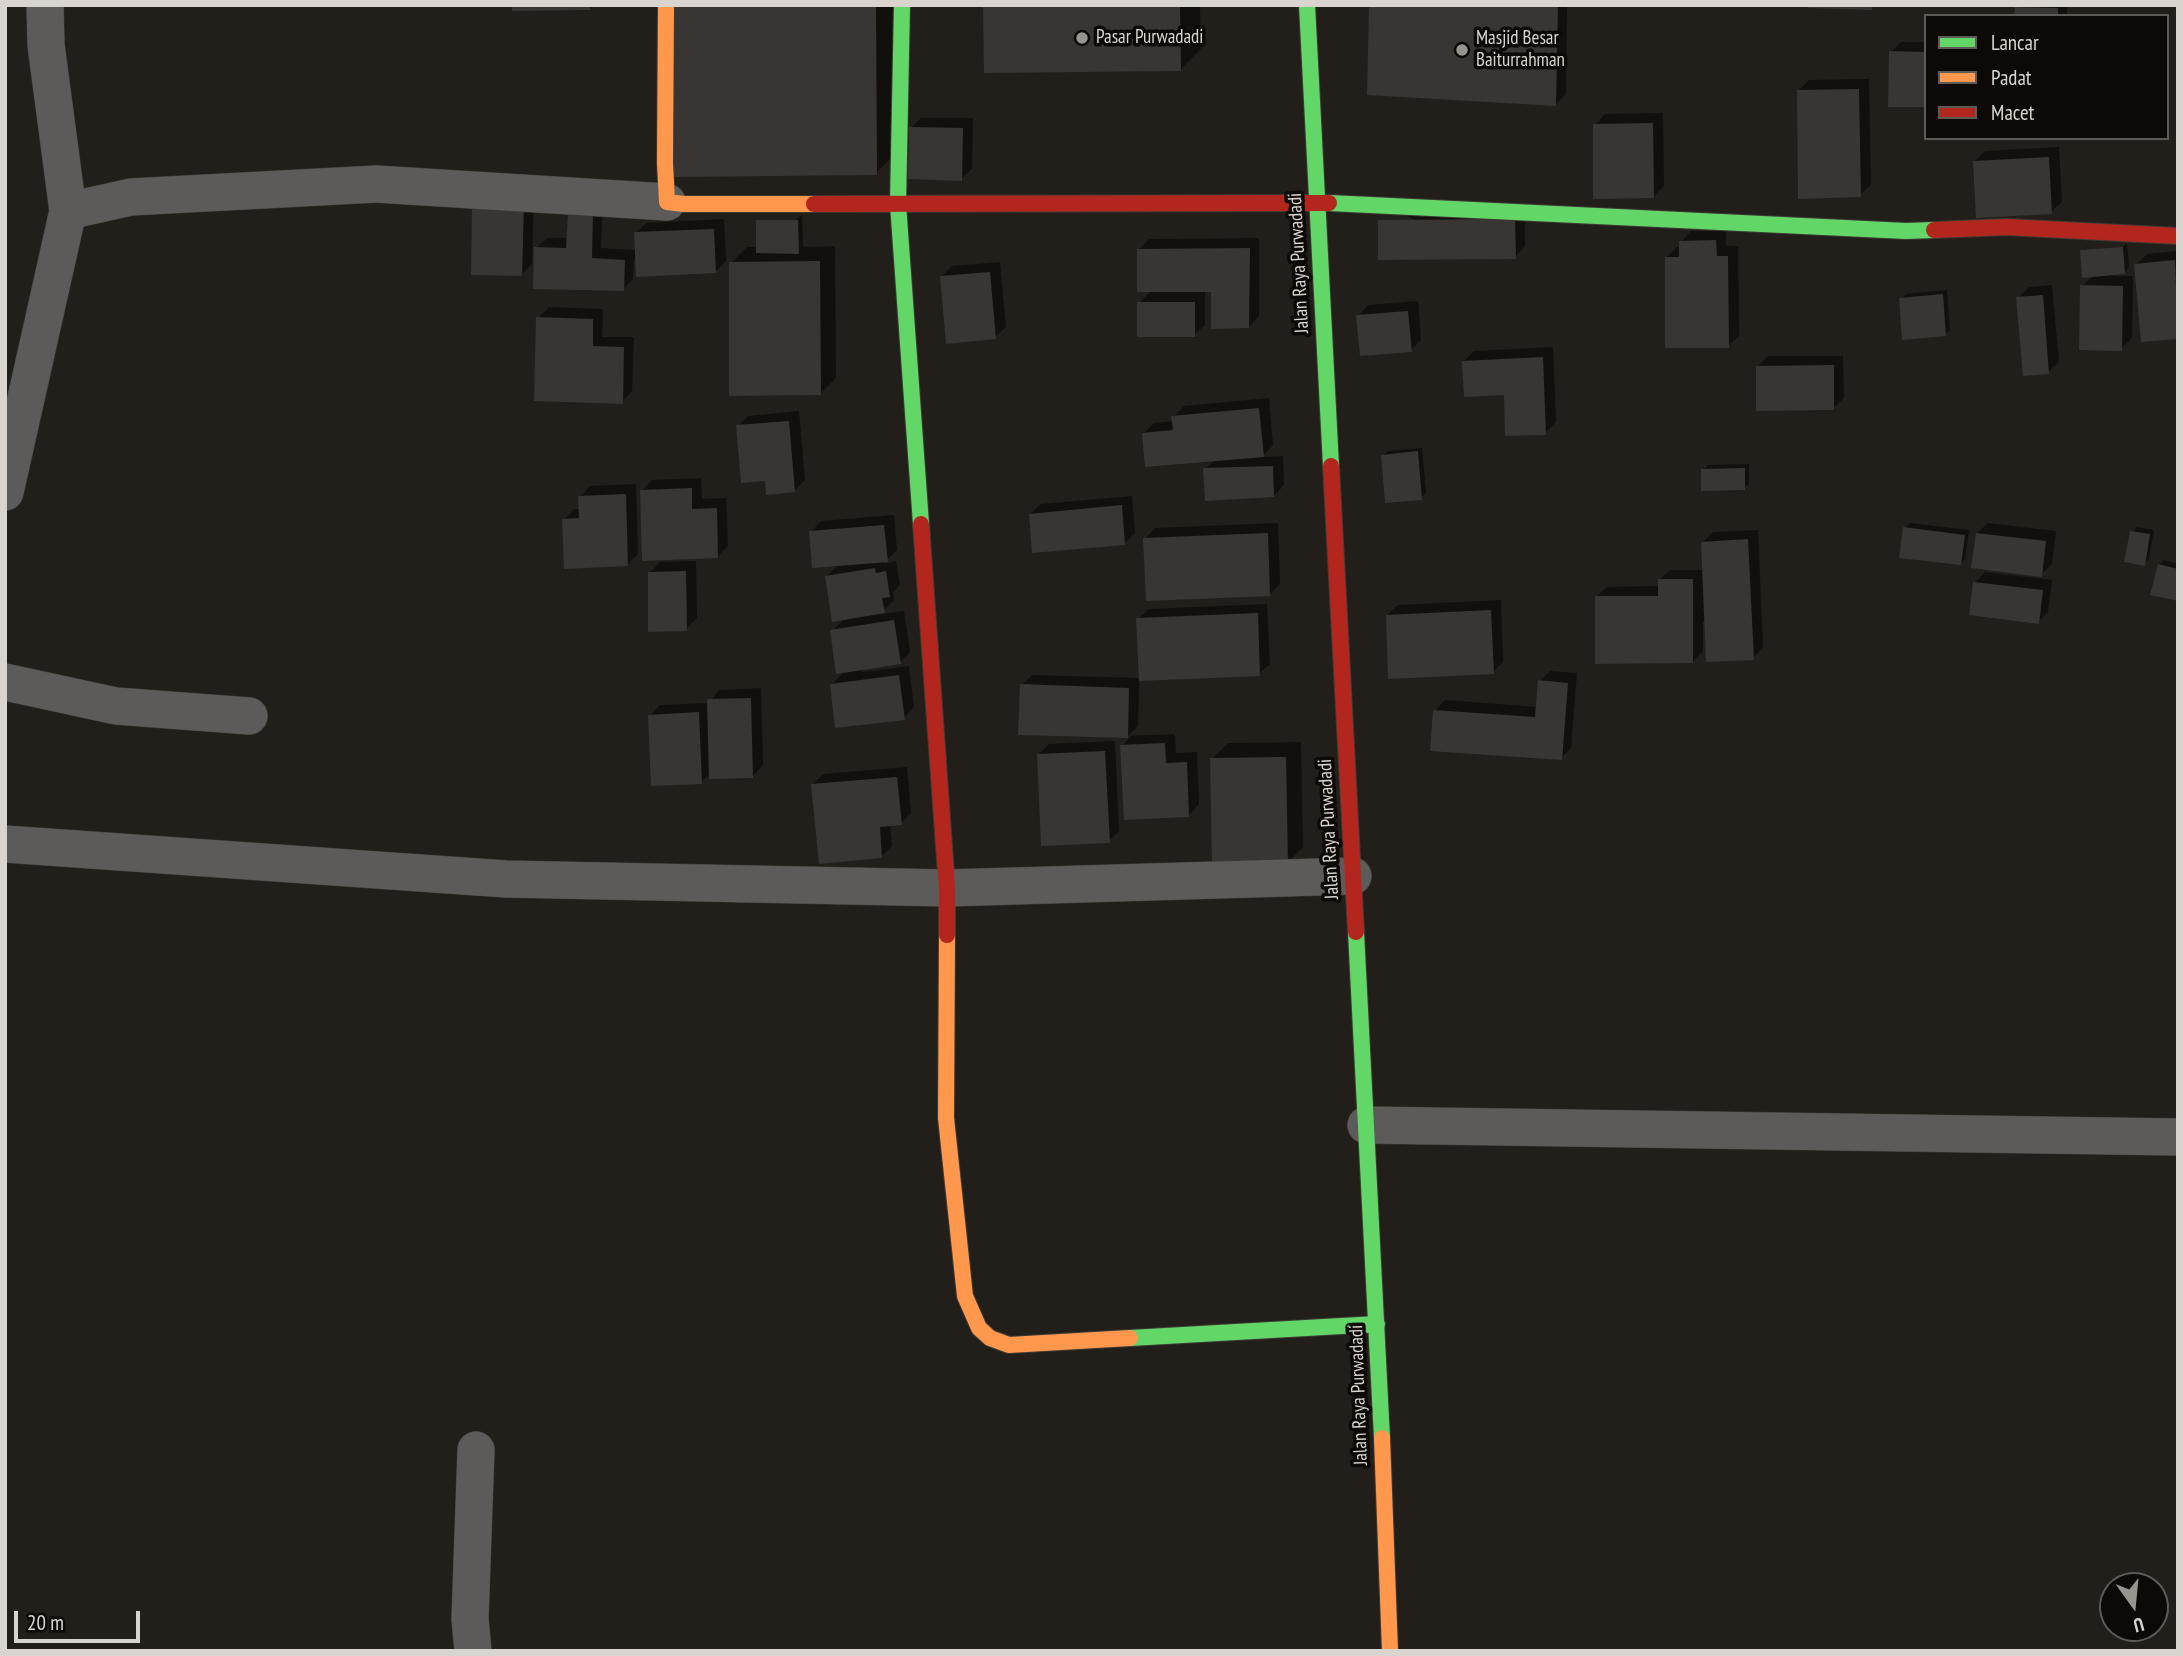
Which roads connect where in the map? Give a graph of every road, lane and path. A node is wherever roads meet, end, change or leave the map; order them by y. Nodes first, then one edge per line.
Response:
1 (45, 5) edge
2 (666, 5) edge
3 (902, 5) edge
4 (1307, 5) edge
5 (667, 202) junction
6 (1316, 202) junction
7 (898, 204) junction
8 (68, 211) junction
9 (2178, 236) edge
10 (11, 445) edge
11 (5, 492) edge
12 (5, 682) edge
13 (249, 716) dead end
14 (5, 844) edge
15 (1353, 876) junction
16 (947, 888) junction
17 (1366, 1125) junction
18 (2178, 1137) edge
19 (1377, 1324) junction
20 (476, 1450) dead end
21 (473, 1651) edge
22 (1390, 1651) edge

1 - 8 street
2 - 5 street
3 - 7 street
4 - 6 street, Jalan Raya Purwadadi
5 - 7 street
5 - 8 street
6 - 7 street
6 - 9 street
6 - 15 street, Jalan Raya Purwadadi
7 - 16 street
8 - 10 street
10 - 11 street
12 - 13 street
14 - 16 street
15 - 16 street
15 - 17 street, Jalan Raya Purwadadi
16 - 19 street
17 - 18 street
17 - 19 street, Jalan Raya Purwadadi
19 - 22 street, Jalan Raya Purwadadi
20 - 21 street

